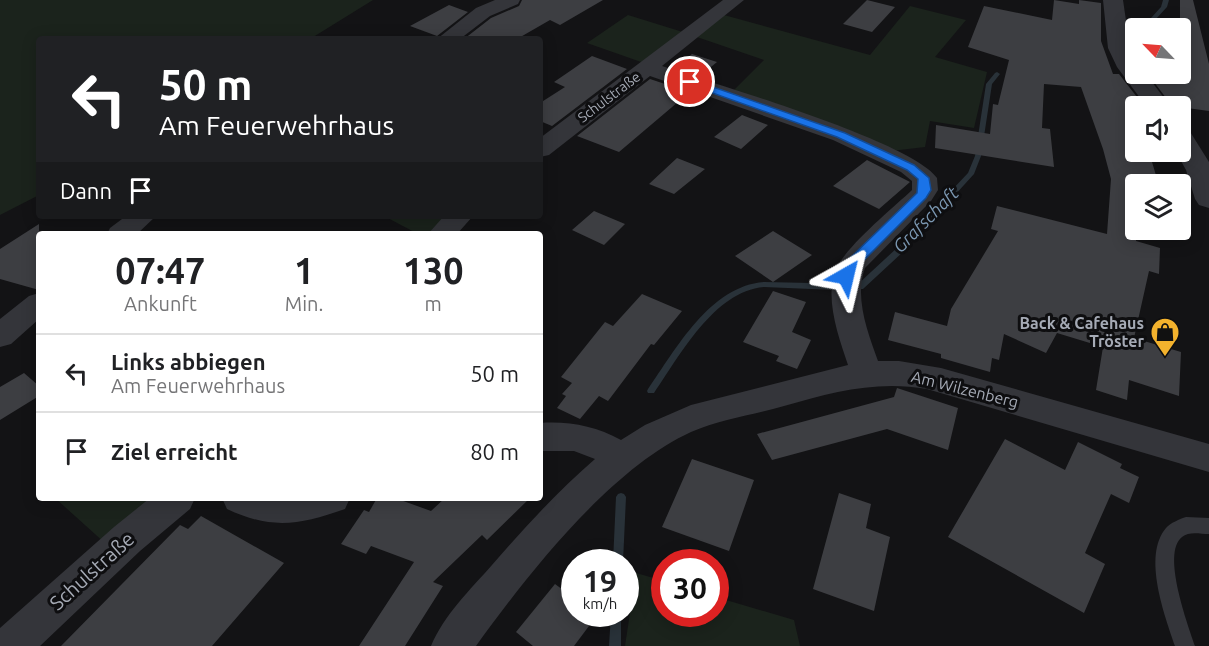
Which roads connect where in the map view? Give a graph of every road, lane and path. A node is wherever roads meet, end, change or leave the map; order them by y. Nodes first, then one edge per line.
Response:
1 (511, 0) edge
2 (735, 0) edge
3 (1113, 0) edge
4 (451, 36) edge
5 (647, 68) junction
6 (1150, 96) edge
7 (543, 148) edge
8 (1191, 155) edge
9 (1209, 199) edge
10 (139, 219) edge
11 (457, 219) edge
12 (124, 231) edge
13 (444, 231) edge
14 (36, 306) edge
15 (0, 336) edge
16 (867, 375) junction
17 (543, 437) edge
18 (622, 458) junction
19 (1209, 458) edge
20 (173, 501) edge
21 (246, 501) edge
22 (322, 501) edge
23 (1209, 526) edge
24 (10, 646) edge
25 (452, 646) edge
26 (1185, 646) edge

1 - 4 street
2 - 5 street, Schulstraße
3 - 6 street
5 - 7 street, Schulstraße
5 - 16 street
8 - 9 street
10 - 12 street
11 - 13 street
14 - 15 street
16 - 18 street, Am Wilzenberg
16 - 19 street, Am Wilzenberg
17 - 18 street
18 - 25 street, Am Wilzenberg
20 - 24 street, Schulstraße
21 - 22 street
23 - 26 lane

